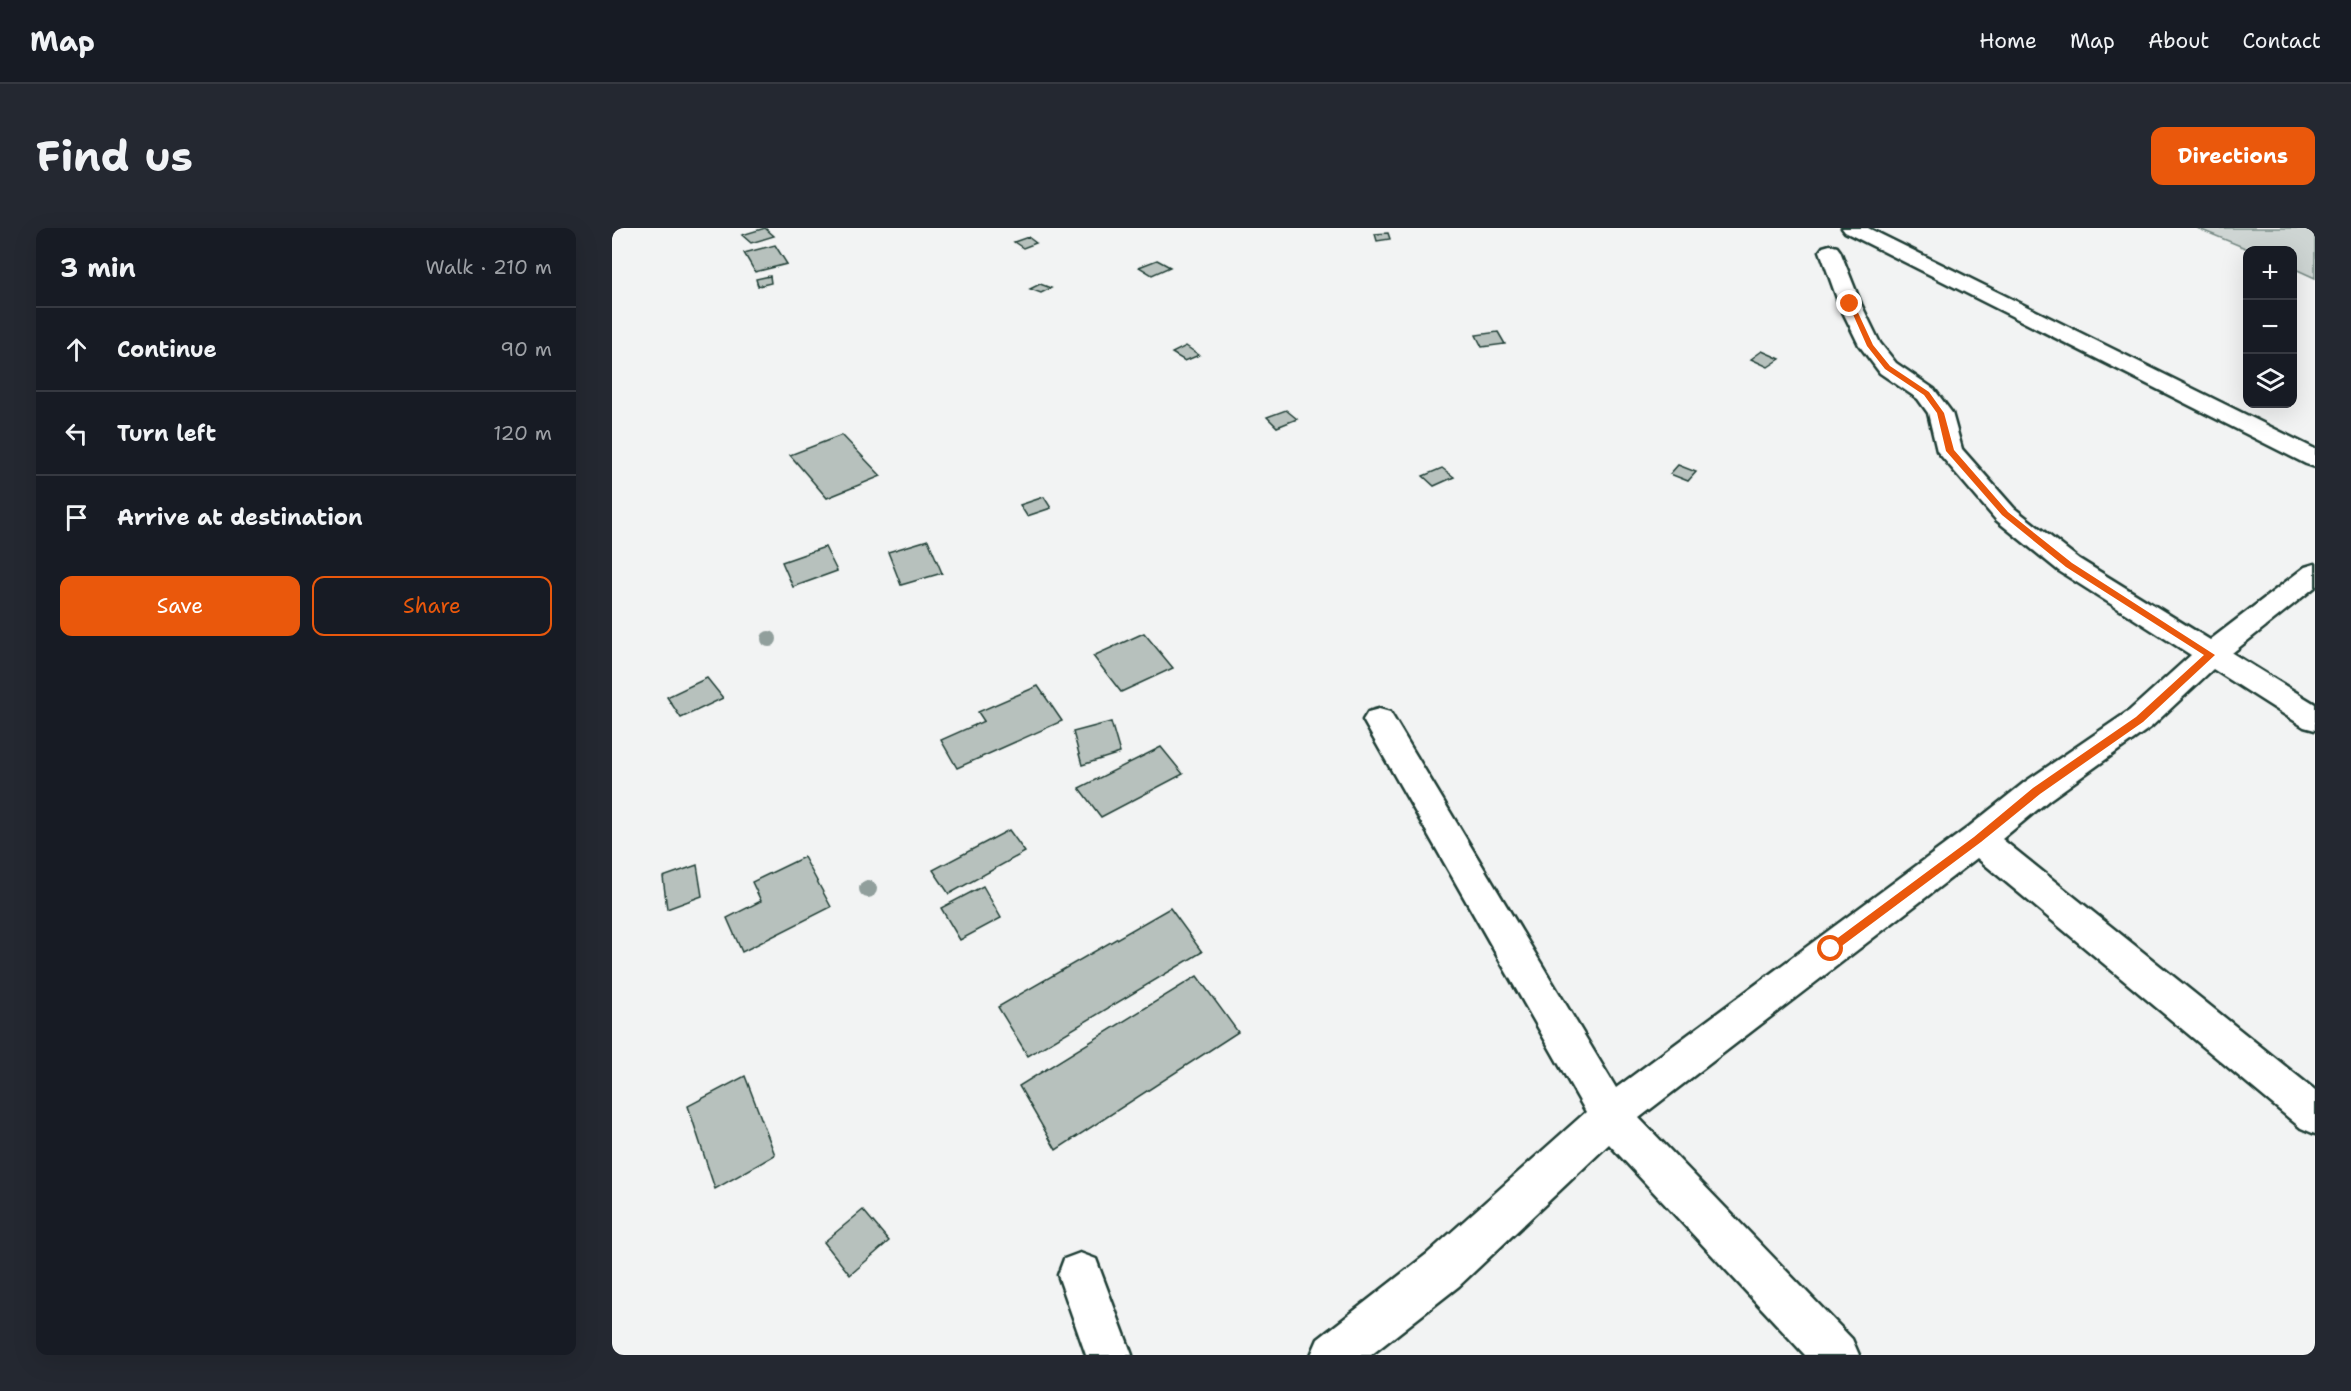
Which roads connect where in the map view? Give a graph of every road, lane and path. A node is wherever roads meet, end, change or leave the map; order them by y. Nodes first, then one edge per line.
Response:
1 (1852, 228) edge
2 (1830, 251) dead end
3 (2315, 459) edge
4 (2315, 573) edge
5 (2210, 655) junction
6 (2315, 719) edge
7 (1379, 720) dead end
8 (1978, 839) junction
9 (2315, 1115) edge
10 (1610, 1116) junction
11 (1080, 1275) dead end
12 (1109, 1355) edge
13 (1334, 1355) edge
14 (1836, 1355) edge

1 - 3 street
2 - 5 street
4 - 5 street
5 - 6 street
5 - 8 street
7 - 10 street
8 - 9 street
8 - 10 street
10 - 13 street
10 - 14 street
11 - 12 street

